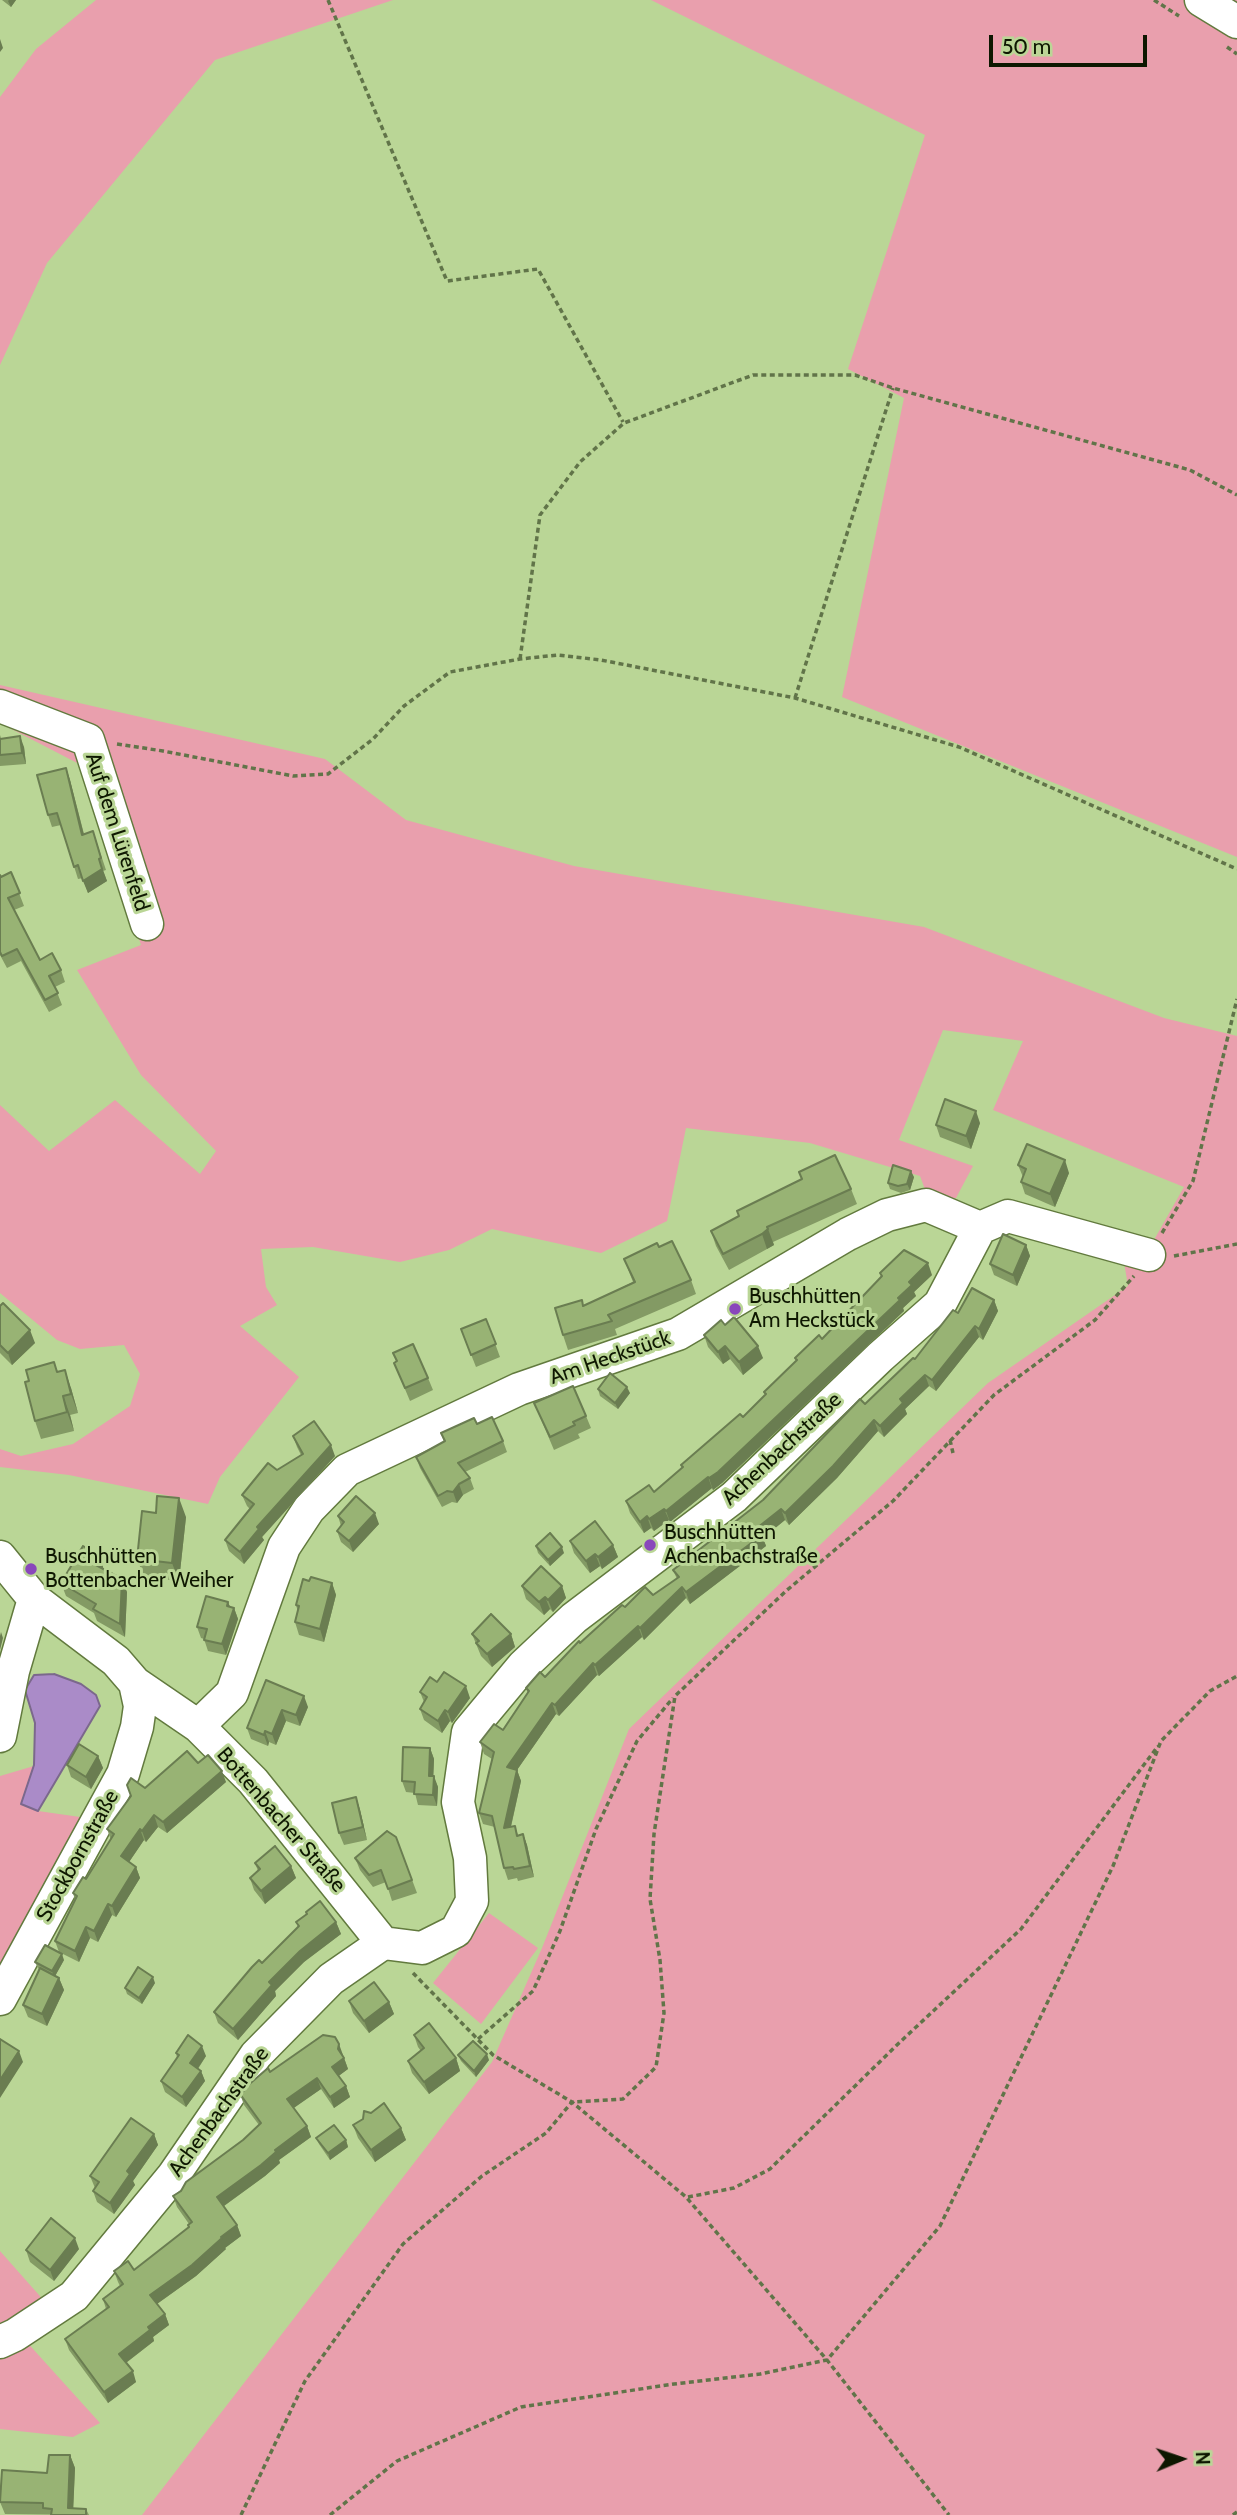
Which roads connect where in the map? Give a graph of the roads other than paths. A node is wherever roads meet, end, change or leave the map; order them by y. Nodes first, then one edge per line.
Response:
1 (1201, 0) edge
2 (1237, 22) edge
3 (0, 706) edge
4 (147, 924) dead end
5 (980, 1228) junction
6 (1152, 1261) road end
7 (0, 1557) edge
8 (34, 1599) junction
9 (138, 1694) junction
10 (198, 1726) junction
11 (0, 1736) edge
12 (383, 1943) junction
13 (0, 1999) edge
14 (0, 2342) edge

1 - 2 street
3 - 4 street, Auf dem Lürenfeld
5 - 6 street
5 - 10 street, Am Heckstück
5 - 12 street, Achenbachstraße
7 - 8 street, Bottenbacher Straße
8 - 9 street, Bottenbacher Straße
8 - 11 street
9 - 10 street, Bottenbacher Straße
9 - 13 street, Stockbornstraße
10 - 12 street, Bottenbacher Straße
12 - 14 street, Achenbachstraße

